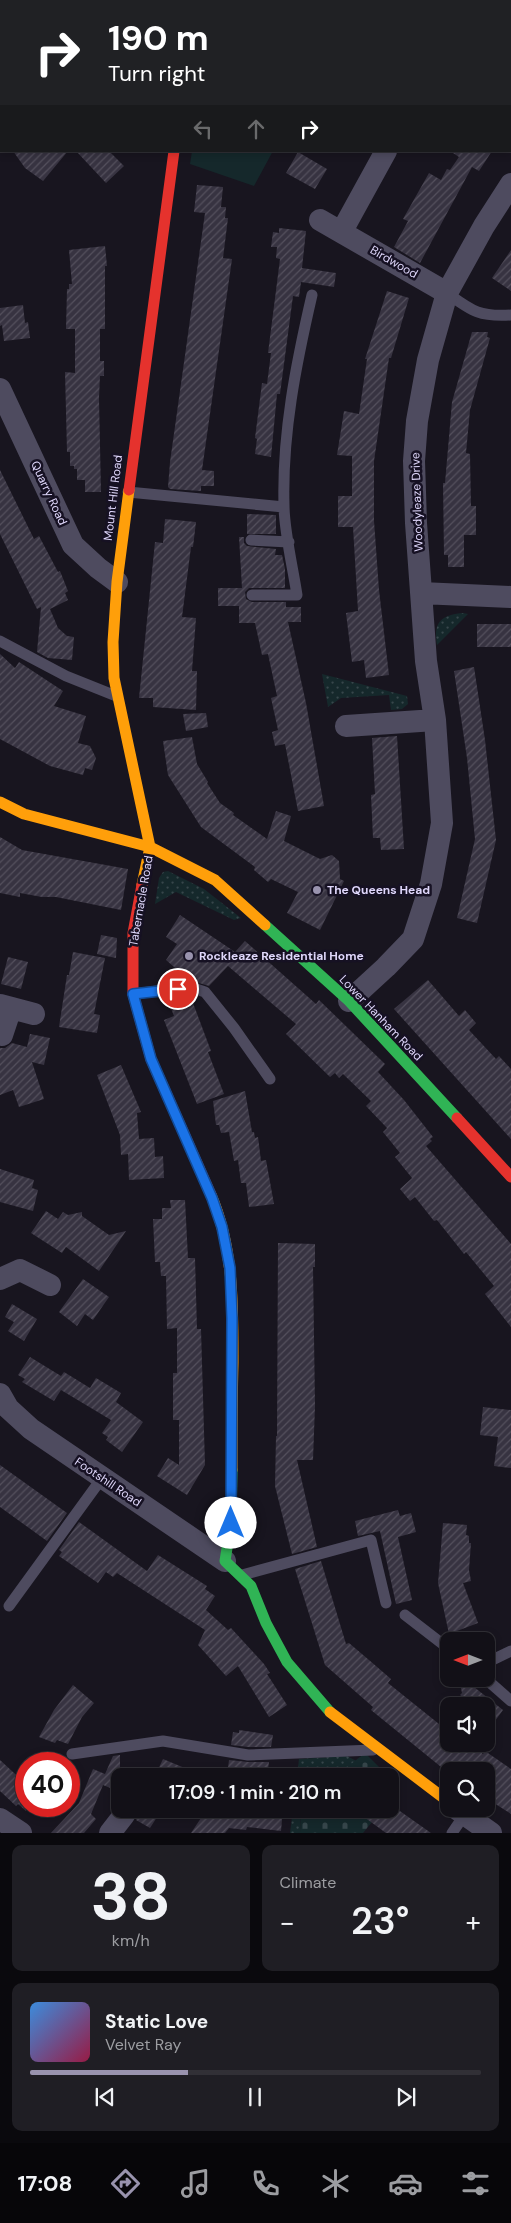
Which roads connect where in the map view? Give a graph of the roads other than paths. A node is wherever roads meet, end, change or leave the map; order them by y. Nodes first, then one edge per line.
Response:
1 (174, 152) edge
2 (385, 152) edge
3 (511, 184) edge
4 (320, 220) dead end
5 (342, 231) junction
6 (447, 293) junction
7 (312, 294) dead end
8 (511, 315) edge
9 (0, 389) edge
10 (128, 492) junction
11 (284, 507) junction
12 (251, 540) dead end
13 (289, 542) junction
14 (116, 582) junction
15 (421, 593) junction
16 (252, 595) dead end
17 (511, 596) edge
18 (0, 641) edge
19 (118, 697) junction
20 (435, 720) junction
21 (346, 726) dead end
22 (0, 802) edge
23 (150, 847) junction
24 (133, 994) junction
25 (349, 1001) junction
26 (6, 1007) edge
27 (34, 1014) dead end
28 (2, 1035) dead end
29 (270, 1079) dead end
30 (511, 1177) edge
31 (0, 1279) edge
32 (50, 1285) dead end
33 (0, 1395) edge
34 (102, 1478) junction
35 (232, 1568) junction
36 (386, 1603) dead end
37 (9, 1606) dead end
38 (405, 1615) dead end
39 (440, 1642) edge
40 (511, 1651) edge
41 (495, 1659) edge
42 (495, 1687) edge
43 (511, 1701) edge
44 (378, 1750) junction
45 (80, 1753) edge
46 (440, 1796) edge
47 (455, 1817) edge
48 (468, 1817) edge
49 (0, 1819) edge
50 (21, 1833) edge
51 (452, 1833) edge
52 (491, 1833) edge

1 - 10 street, Mount Hill Road
2 - 5 street
3 - 6 street, Woodyleaze Drive
4 - 5 street, Birdwood
5 - 6 street, Birdwood
6 - 8 lane
6 - 15 street, Woodyleaze Drive
7 - 11 lane
9 - 14 street, Quarry Road
10 - 11 lane
10 - 14 street, Mount Hill Road
11 - 13 lane
12 - 13 lane
13 - 16 lane
14 - 19 street, Mount Hill Road
15 - 17 street
15 - 20 street, Woodyleaze Drive
18 - 19 lane
19 - 23 street, Mount Hill Road
20 - 21 street
20 - 25 street, Woodyleaze Drive
22 - 23 street, Lower Hanham Road
23 - 24 street, Tabernacle Road
23 - 25 street, Lower Hanham Road
24 - 29 lane
24 - 35 street, Tabernacle Road
25 - 30 street, Lower Hanham Road
26 - 27 street
26 - 28 street
31 - 32 street
33 - 34 street, Footshill Road
34 - 35 street, Footshill Road
34 - 37 lane
35 - 36 lane
35 - 44 street
38 - 39 lane
40 - 41 lane
42 - 43 lane
44 - 45 lane
44 - 46 street
47 - 51 lane
48 - 52 street
49 - 50 street

